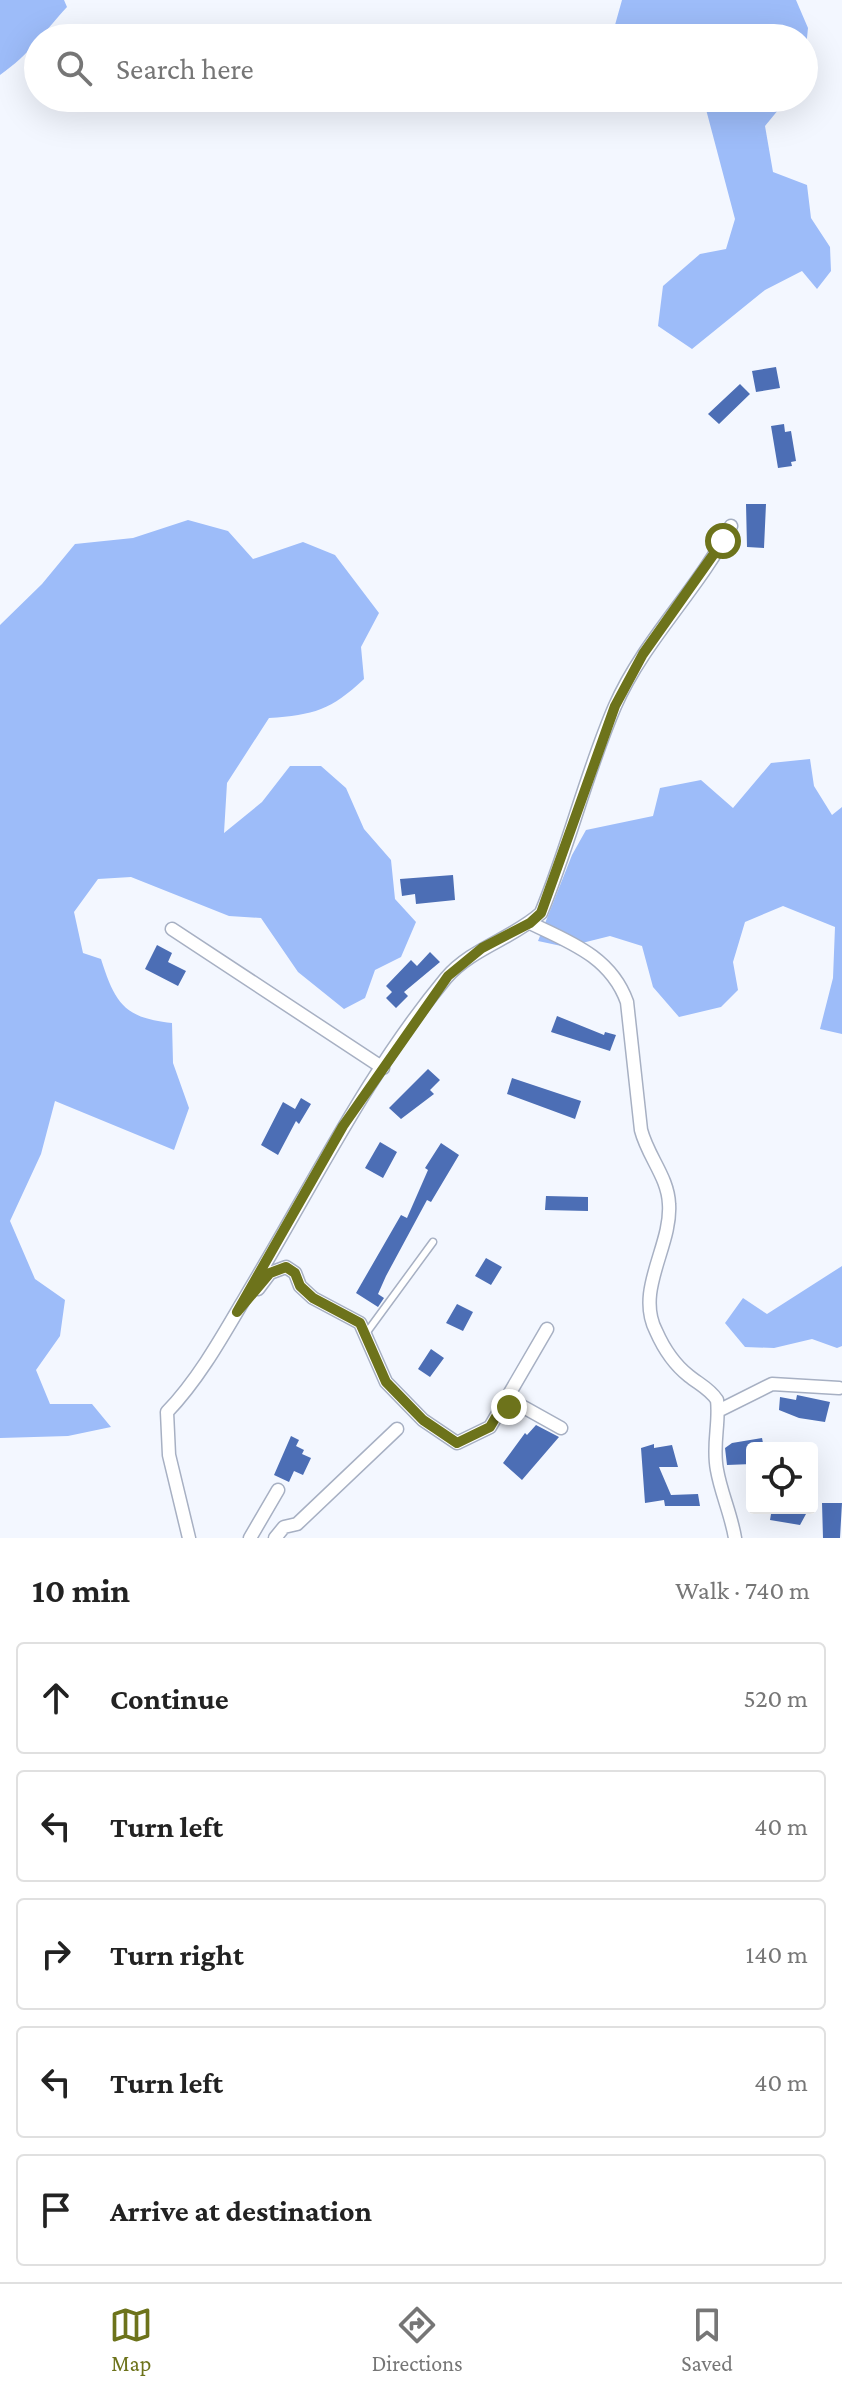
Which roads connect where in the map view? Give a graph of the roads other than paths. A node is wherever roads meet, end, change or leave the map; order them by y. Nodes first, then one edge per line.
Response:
1 (731, 526) dead end
2 (530, 923) junction
3 (172, 929) dead end
4 (383, 1068) junction
5 (433, 1242) dead end
6 (237, 1312) junction
7 (360, 1323) junction
8 (547, 1329) dead end
9 (839, 1388) dead end
10 (500, 1410) junction
11 (718, 1411) junction
12 (561, 1428) dead end
13 (397, 1429) dead end
14 (278, 1490) dead end
15 (189, 1538) edge
16 (250, 1538) edge
17 (275, 1538) edge
18 (735, 1538) edge

1 - 2 street
2 - 4 street
2 - 11 street
3 - 4 street
4 - 6 street
5 - 7 lane
6 - 7 street
6 - 15 street
7 - 10 street
8 - 10 street
9 - 11 street
10 - 12 street
11 - 18 street
13 - 17 street
14 - 16 street

